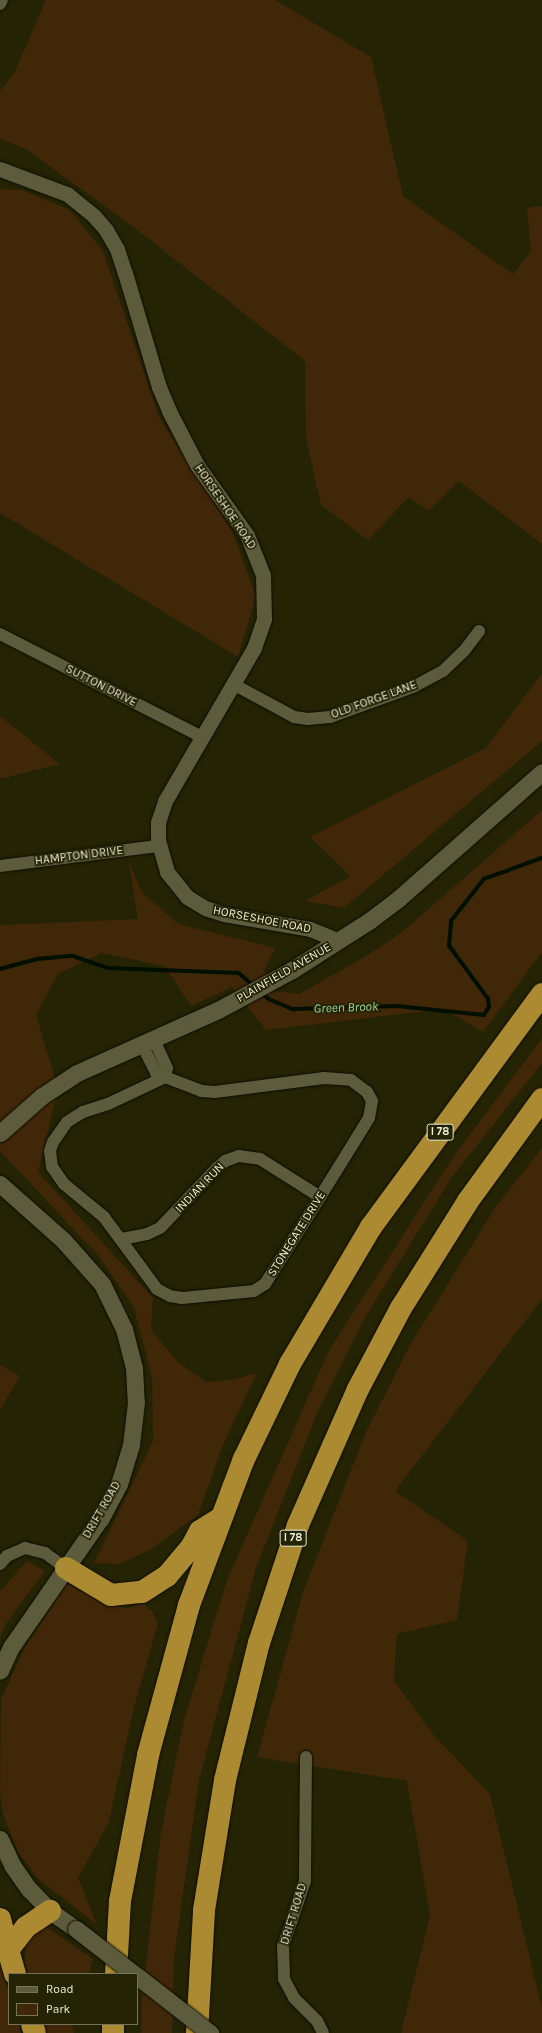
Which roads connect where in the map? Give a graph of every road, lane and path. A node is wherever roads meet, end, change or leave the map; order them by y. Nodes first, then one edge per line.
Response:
1 (2, 0) edge
2 (0, 4) edge
3 (0, 169) edge
4 (479, 631) dead end
5 (0, 634) edge
6 (233, 684) junction
7 (202, 737) junction
8 (542, 772) edge
9 (158, 846) junction
10 (0, 866) edge
11 (339, 942) junction
12 (542, 994) edge
13 (147, 1040) junction
14 (165, 1077) junction
15 (542, 1099) edge
16 (0, 1133) edge
17 (0, 1184) edge
18 (320, 1197) junction
19 (122, 1238) junction
20 (220, 1519) junction
21 (0, 1564) edge
22 (66, 1568) junction
23 (0, 1671) edge
24 (306, 1757) dead end
25 (0, 1839) edge
26 (50, 1911) junction
27 (0, 1919) edge
28 (8, 1950) junction
29 (16, 1973) edge
30 (116, 1973) edge
31 (133, 1973) edge
32 (138, 1977) edge
33 (197, 2033) edge
34 (210, 2033) edge
35 (324, 2033) edge

1 - 2 street
3 - 6 street, HORSESHOE ROAD
4 - 6 street, OLD FORGE LANE
5 - 7 street, SUTTON DRIVE
6 - 7 street, HORSESHOE ROAD
7 - 9 street, HORSESHOE ROAD
8 - 11 main road, PLAINFIELD AVENUE
9 - 10 street, HAMPTON DRIVE
9 - 11 street, HORSESHOE ROAD
11 - 13 main road, PLAINFIELD AVENUE
12 - 20 highway, I 78
13 - 14 street
13 - 16 main road, PLAINFIELD AVENUE
14 - 18 street, STONEGATE DRIVE
14 - 19 street, STONEGATE DRIVE
15 - 33 highway, I 78
17 - 22 main road, DRIFT ROAD
18 - 19 street, INDIAN RUN
18 - 19 street, STONEGATE DRIVE
20 - 22 highway
20 - 30 highway, I 78
21 - 22 street
22 - 23 main road, DRIFT ROAD
24 - 35 street, DRIFT ROAD
25 - 26 main road
26 - 28 highway
26 - 31 main road, bridge
27 - 28 highway
28 - 29 highway
32 - 34 main road, bridge

